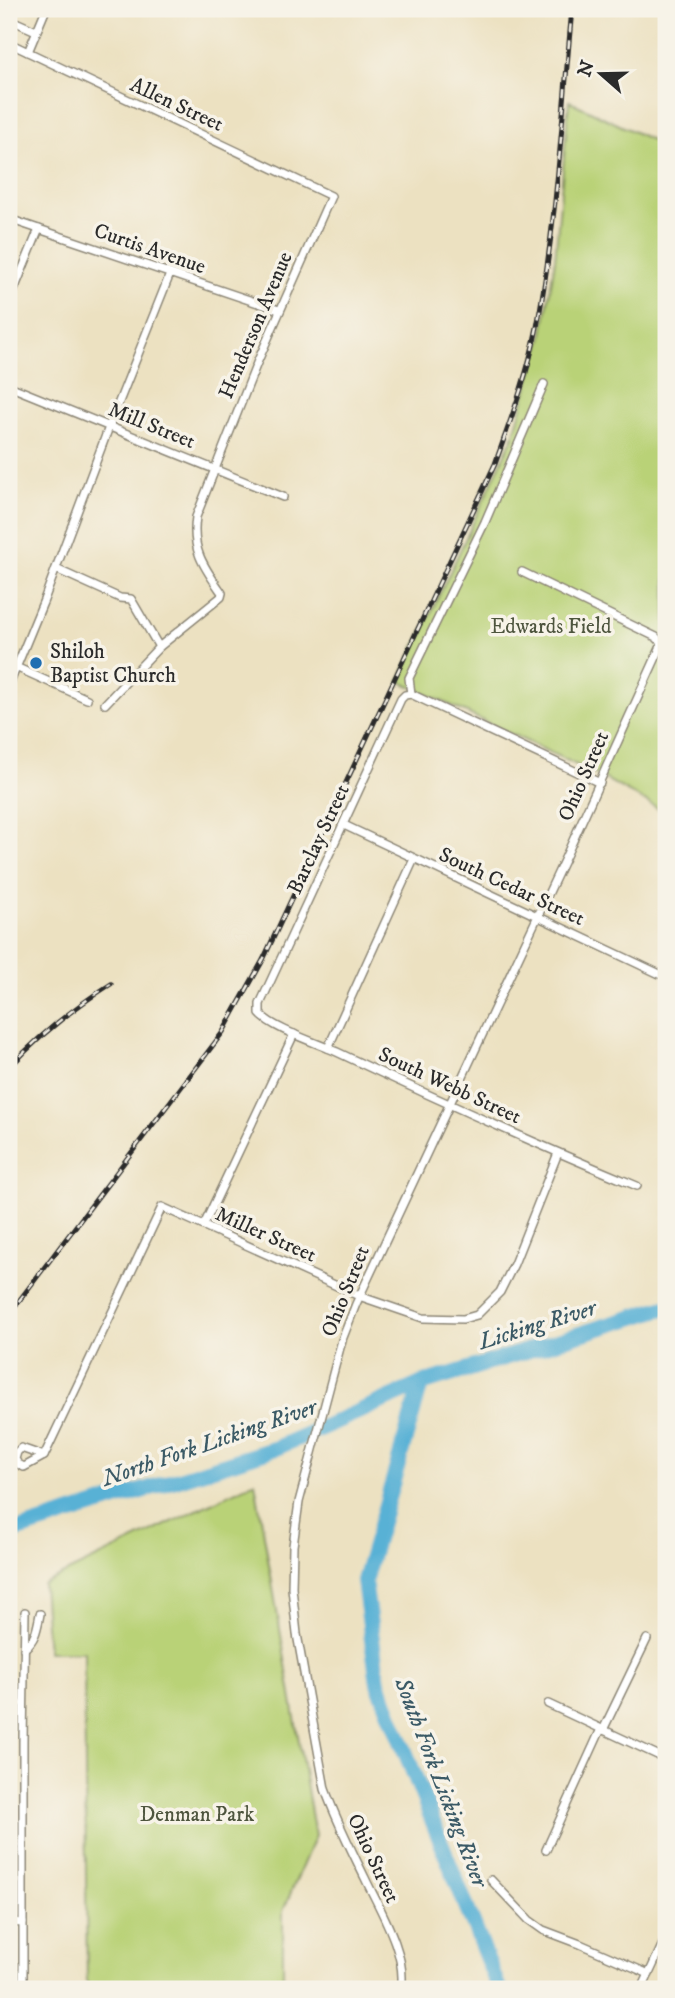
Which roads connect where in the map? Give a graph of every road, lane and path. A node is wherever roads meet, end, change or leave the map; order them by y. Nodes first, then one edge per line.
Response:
1 (46, 9) edge
2 (9, 19) edge
3 (36, 31) junction
4 (9, 43) edge
5 (27, 52) junction
6 (331, 196) joint
7 (9, 219) edge
8 (38, 229) junction
9 (170, 274) junction
10 (9, 302) edge
11 (279, 310) junction
12 (544, 384) dead end
13 (9, 386) edge
14 (109, 427) junction
15 (216, 470) junction
16 (283, 497) dead end
17 (57, 569) junction
18 (522, 572) dead end
19 (664, 645) edge
20 (159, 648) junction
21 (12, 666) edge
22 (9, 685) edge
23 (411, 694) junction
24 (87, 699) dead end
25 (105, 704) dead end
26 (600, 783) junction
27 (344, 825) junction
28 (414, 859) junction
29 (537, 917) junction
30 (666, 977) edge
31 (260, 1004) joint
32 (294, 1034) junction
33 (328, 1048) junction
34 (449, 1105) junction
35 (558, 1153) junction
36 (637, 1186) dead end
37 (204, 1225) junction
38 (359, 1296) junction
39 (44, 1456) dead end
40 (25, 1612) dead end
41 (40, 1614) dead end
42 (647, 1639) dead end
43 (24, 1649) junction
44 (548, 1704) dead end
45 (602, 1729) junction
46 (666, 1759) edge
47 (545, 1850) dead end
48 (491, 1880) dead end
49 (9, 1923) edge
50 (23, 1923) junction
51 (666, 1937) edge
52 (649, 1975) junction
53 (23, 1989) edge
54 (401, 1989) edge
55 (642, 1989) edge

1 - 3 street
2 - 3 street
3 - 5 street
4 - 5 street, Allen Street
5 - 6 street, Allen Street
6 - 11 street, Henderson Avenue
7 - 8 street, Curtis Avenue
8 - 9 street, Curtis Avenue
8 - 10 street
9 - 11 street, Curtis Avenue
9 - 14 street
11 - 15 street, Henderson Avenue
12 - 23 street
13 - 14 street, Mill Street
14 - 15 street, Mill Street
14 - 17 street
15 - 16 street, Mill Street
15 - 20 street, Henderson Avenue
17 - 20 street
17 - 21 street
18 - 19 street
19 - 26 street, Ohio Street
20 - 25 street
21 - 22 street
21 - 24 street
23 - 26 street
23 - 27 street, Barclay Street
26 - 29 street, Ohio Street
27 - 28 street, South Cedar Street
27 - 31 street, Barclay Street
28 - 29 street, South Cedar Street
28 - 33 street
29 - 30 street, South Cedar Street
29 - 34 street, Ohio Street
31 - 32 street, South Webb Street
32 - 33 street, South Webb Street
32 - 37 street
33 - 34 street, South Webb Street
34 - 35 street, South Webb Street
34 - 38 street, Ohio Street
35 - 36 street, South Webb Street
35 - 38 street, Miller Street
37 - 38 street, Miller Street
37 - 39 street, Miller Street
38 - 54 street, Ohio Street
40 - 43 street
41 - 43 street
42 - 45 street
43 - 50 street
44 - 45 street
45 - 46 street
45 - 47 street
48 - 52 street
49 - 50 street
50 - 53 street
51 - 52 street
52 - 55 street

